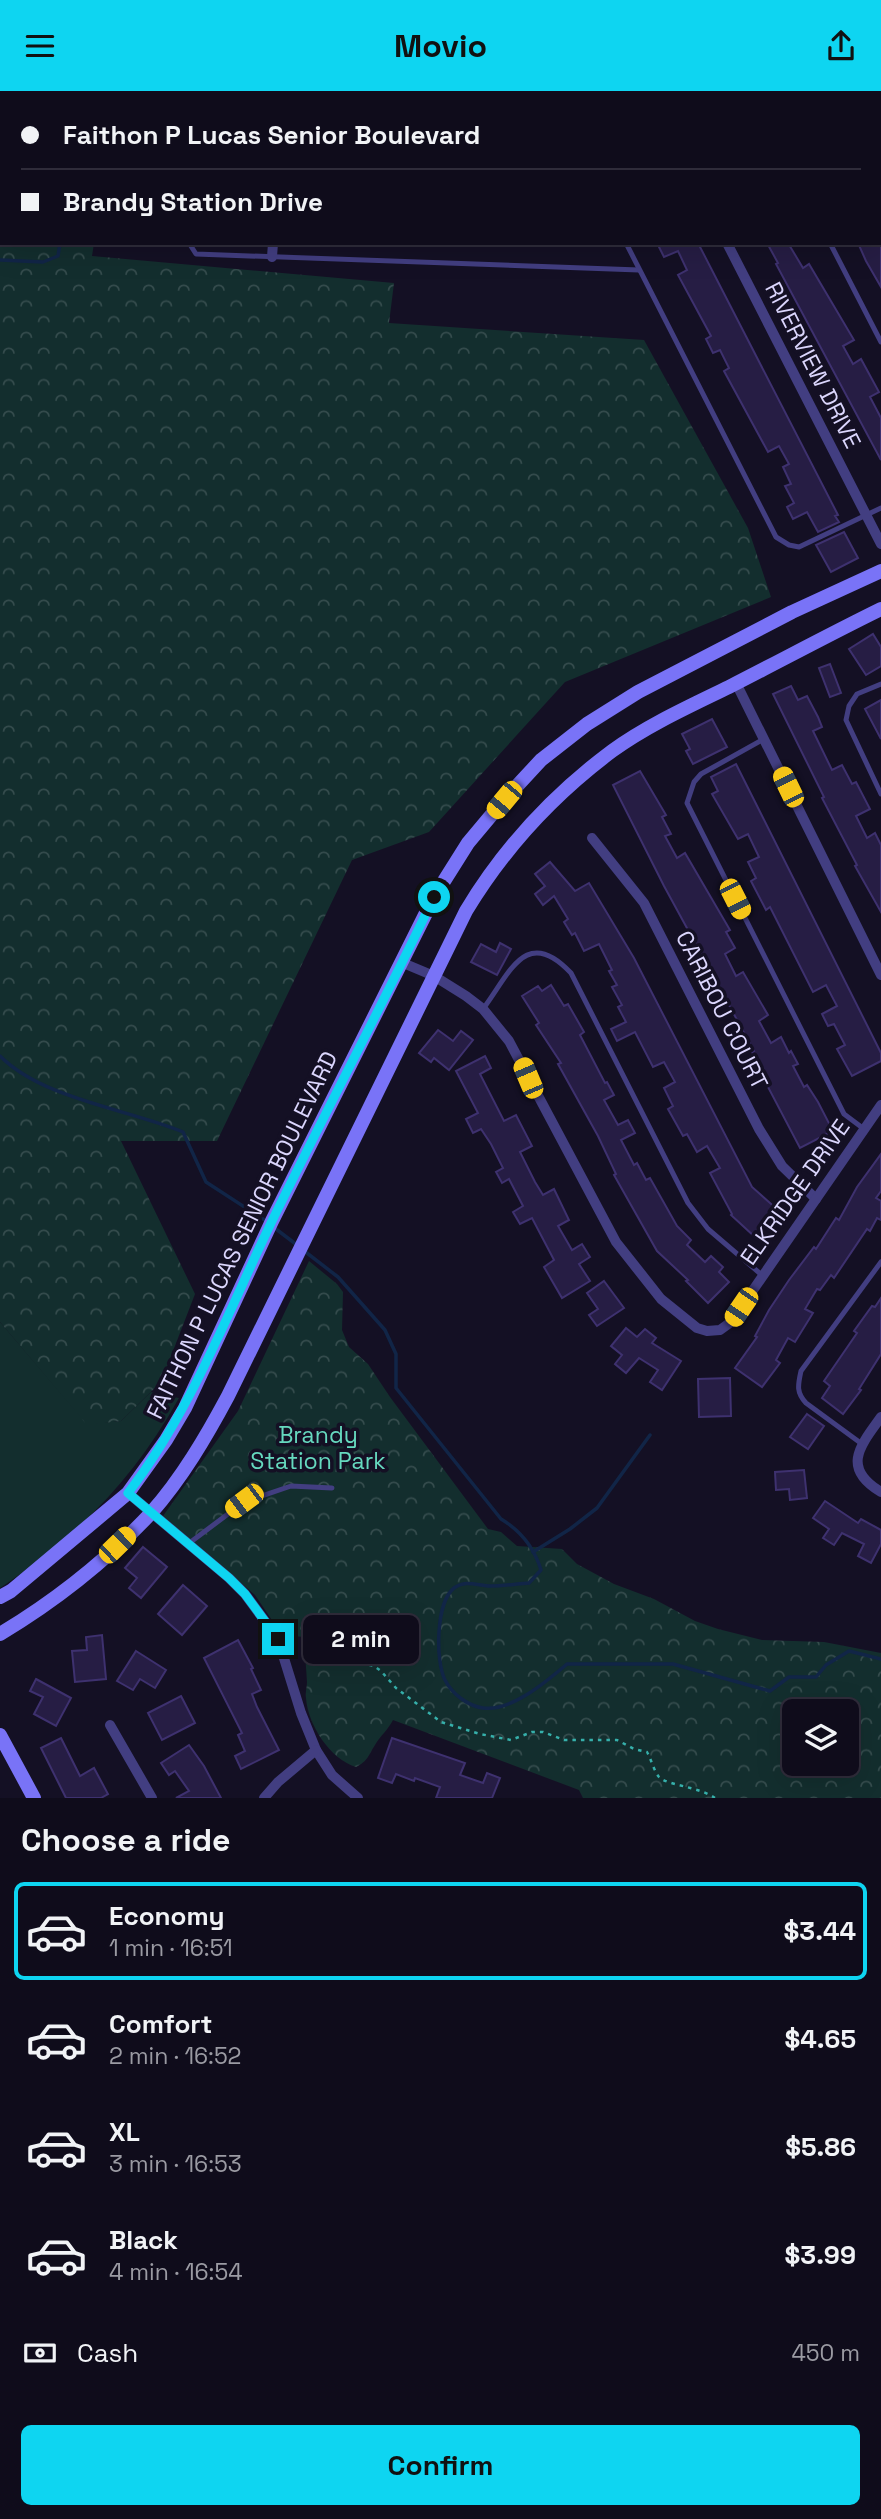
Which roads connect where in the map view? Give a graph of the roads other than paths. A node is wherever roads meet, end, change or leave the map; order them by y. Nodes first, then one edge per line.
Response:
1 (190, 245) edge
2 (273, 245) edge
3 (626, 245) edge
4 (728, 245) edge
5 (831, 245) edge
6 (272, 257) junction
7 (639, 270) junction
8 (881, 342) edge
9 (881, 508) edge
10 (866, 515) junction
11 (881, 544) edge
12 (881, 571) edge
13 (881, 609) edge
14 (736, 683) junction
15 (881, 684) edge
16 (764, 739) junction
17 (881, 794) edge
18 (592, 838) dead end
19 (403, 963) junction
20 (881, 975) edge
21 (434, 976) junction
22 (483, 1009) junction
23 (881, 1105) edge
24 (864, 1129) junction
25 (816, 1199) junction
26 (881, 1262) edge
27 (763, 1276) junction
28 (881, 1417) edge
29 (862, 1444) junction
30 (332, 1488) dead end
31 (881, 1492) edge
32 (128, 1493) junction
33 (152, 1512) junction
34 (188, 1543) junction
35 (0, 1597) edge
36 (0, 1634) edge
37 (110, 1725) dead end
38 (0, 1735) edge
39 (316, 1750) junction
40 (34, 1798) edge
41 (152, 1798) edge
42 (264, 1798) edge
43 (358, 1798) edge

1 - 6 lane
2 - 6 street
3 - 7 lane
4 - 10 street, RIVERVIEW DRIVE
5 - 8 lane
6 - 7 lane
7 - 10 lane
9 - 10 lane
10 - 11 street, RIVERVIEW DRIVE
12 - 19 main road, FAITHON P LUCAS SENIOR BOULEVARD
13 - 14 main road
14 - 16 street
14 - 21 main road
15 - 17 lane
16 - 20 street
16 - 24 lane
18 - 25 street, CARIBOU COURT
19 - 21 street
19 - 32 main road, FAITHON P LUCAS SENIOR BOULEVARD
21 - 22 street
21 - 33 main road
22 - 27 street, ELKRIDGE DRIVE
22 - 27 lane
23 - 24 street, ELKRIDGE DRIVE
24 - 25 street, ELKRIDGE DRIVE
25 - 27 street, ELKRIDGE DRIVE
26 - 29 lane
28 - 29 street
29 - 31 street
30 - 34 lane
32 - 33 street
32 - 35 main road, FAITHON P LUCAS SENIOR BOULEVARD
33 - 34 street
33 - 36 main road
34 - 39 street
37 - 41 street
38 - 40 main road
39 - 42 street
39 - 43 street

